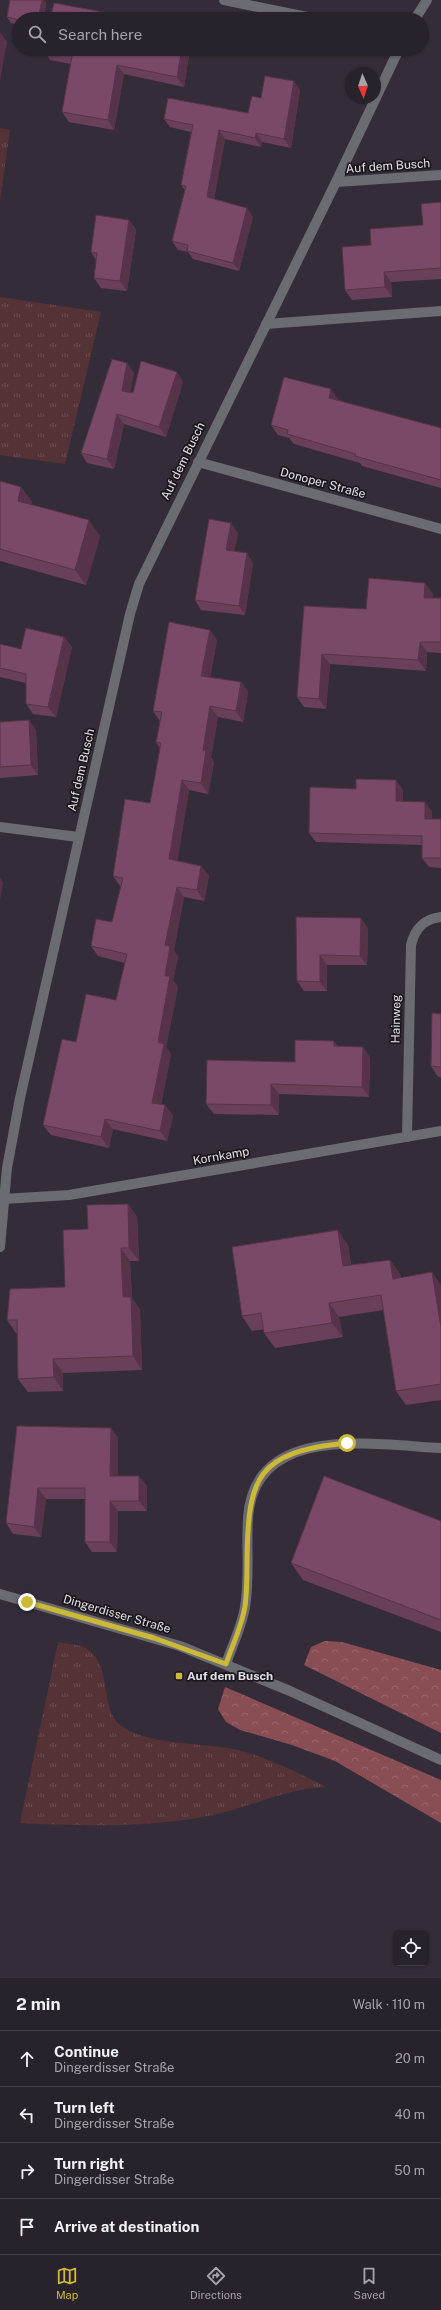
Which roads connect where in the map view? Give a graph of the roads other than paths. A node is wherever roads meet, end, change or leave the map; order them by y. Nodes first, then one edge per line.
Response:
1 (224, 0) edge
2 (426, 0) edge
3 (283, 12) edge
4 (419, 12) edge
5 (396, 56) edge
6 (441, 175) edge
7 (336, 182) junction
8 (441, 311) edge
9 (266, 324) junction
10 (198, 462) junction
11 (441, 529) edge
12 (0, 827) edge
13 (78, 837) junction
14 (441, 917) edge
15 (441, 1131) edge
16 (407, 1137) junction
17 (3, 1199) junction
18 (0, 1247) edge
19 (441, 1448) edge
20 (0, 1594) edge
21 (226, 1664) junction
22 (441, 1760) edge

1 - 3 street
2 - 4 street
5 - 7 street, Auf dem Busch
6 - 7 street, Auf dem Busch
7 - 9 street, Auf dem Busch
8 - 9 street
9 - 10 street, Auf dem Busch
10 - 11 street, Donoper Straße
10 - 13 street, Auf dem Busch
12 - 13 street
13 - 17 street, Auf dem Busch
14 - 16 street, Hainweg
15 - 16 street, Kornkamp
16 - 17 street, Kornkamp
17 - 18 street, Auf dem Busch
19 - 21 street
20 - 21 street, Dingerdisser Straße
21 - 22 street, Dingerdisser Straße

